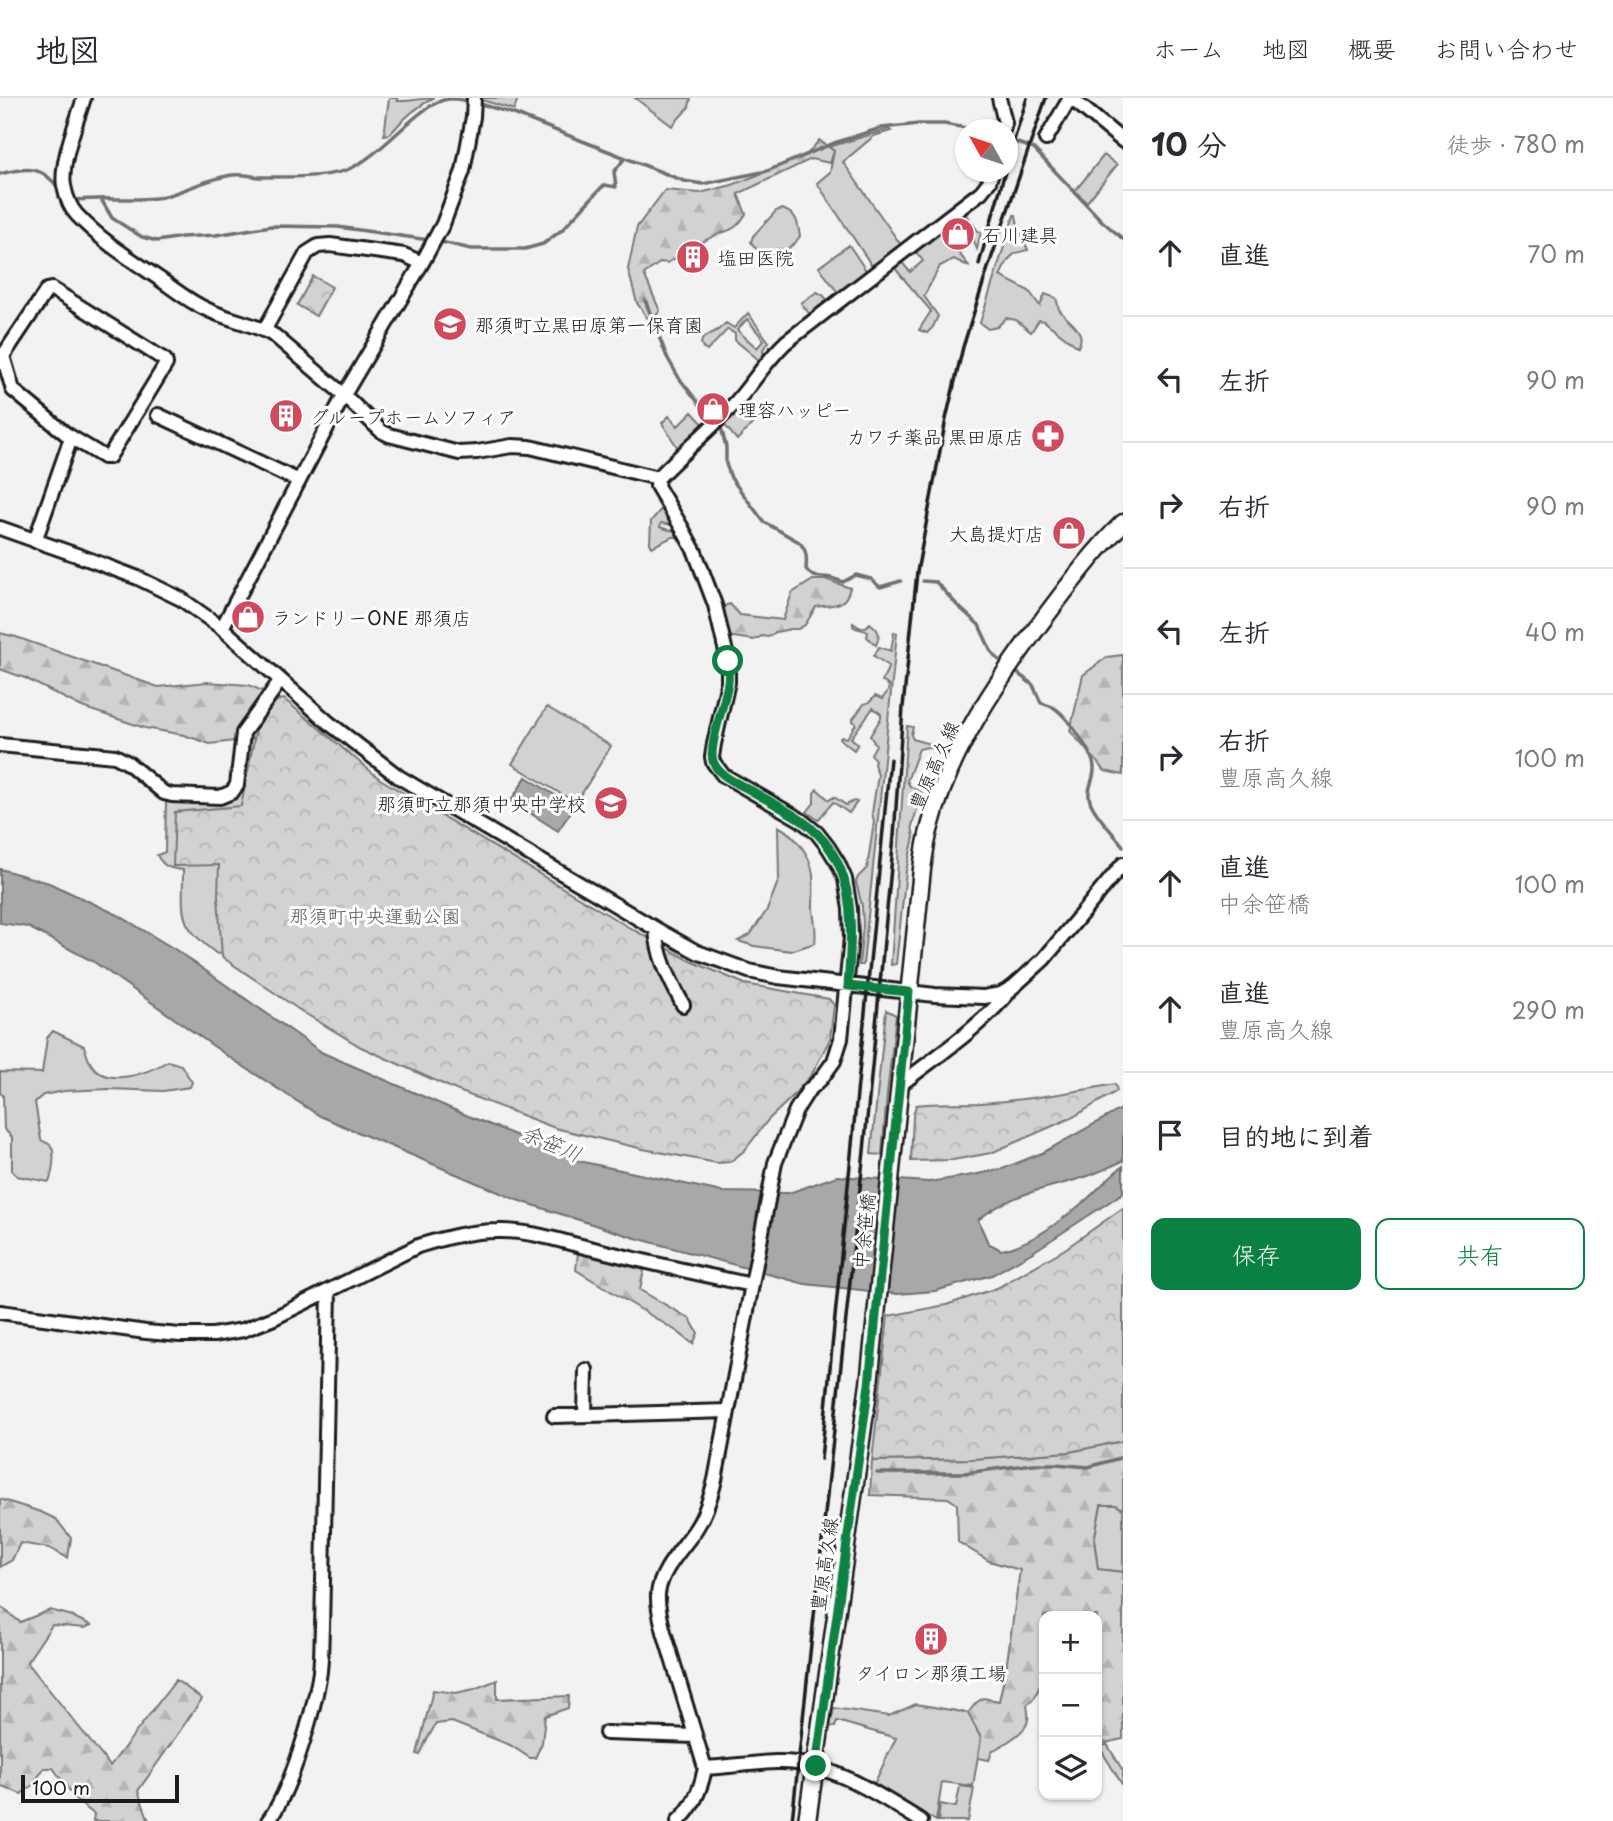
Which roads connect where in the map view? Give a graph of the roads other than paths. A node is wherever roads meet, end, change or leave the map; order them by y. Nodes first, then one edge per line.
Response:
1 (83, 98) edge
2 (474, 98) edge
3 (999, 98) edge
4 (1071, 98) edge
5 (1003, 119) edge
6 (1046, 139) dead end
7 (1123, 141) edge
8 (989, 182) edge
9 (422, 263) junction
10 (265, 329) junction
11 (344, 395) junction
12 (158, 415) dead end
13 (71, 438) junction
14 (658, 478) junction
15 (299, 481) junction
16 (1123, 523) edge
17 (0, 528) edge
18 (35, 541) junction
19 (222, 628) junction
20 (280, 681) junction
21 (0, 745) edge
22 (1123, 863) edge
23 (656, 929) junction
24 (848, 986) junction
25 (1013, 987) junction
26 (909, 992) junction
27 (683, 1005) dead end
28 (900, 1085) junction
29 (893, 1156) joint
30 (752, 1284) junction
31 (329, 1292) junction
32 (0, 1312) edge
33 (876, 1312) joint
34 (586, 1370) dead end
35 (728, 1411) junction
36 (585, 1415) junction
37 (554, 1416) dead end
38 (606, 1733) dead end
39 (695, 1736) junction
40 (816, 1766) junction
41 (705, 1768) junction
42 (268, 1821) edge
43 (678, 1821) edge
44 (807, 1821) edge
45 (921, 1821) edge

1 - 10 street
2 - 9 street
3 - 5 street
4 - 6 street
4 - 7 street
8 - 14 street
9 - 10 street
9 - 11 street
10 - 11 street
11 - 14 street
11 - 15 street
12 - 15 street
13 - 13 street
13 - 18 street
14 - 24 street
15 - 19 street
16 - 26 main road, 豊原高久線
17 - 18 street
18 - 19 street
19 - 20 street
20 - 21 street
20 - 23 street
22 - 25 street
23 - 24 street
23 - 27 street
24 - 26 street
24 - 30 street
25 - 26 street
25 - 28 street
26 - 28 main road, 豊原高久線
28 - 29 main road, 豊原高久線
29 - 33 main road, 中余笹橋
30 - 31 street
30 - 35 street
31 - 32 street
31 - 42 street
33 - 40 main road, 豊原高久線
34 - 36 street
35 - 36 street
35 - 39 street
36 - 37 street
38 - 39 street
39 - 41 street
40 - 41 street
40 - 44 main road, 豊原高久線
40 - 45 street
41 - 43 street

